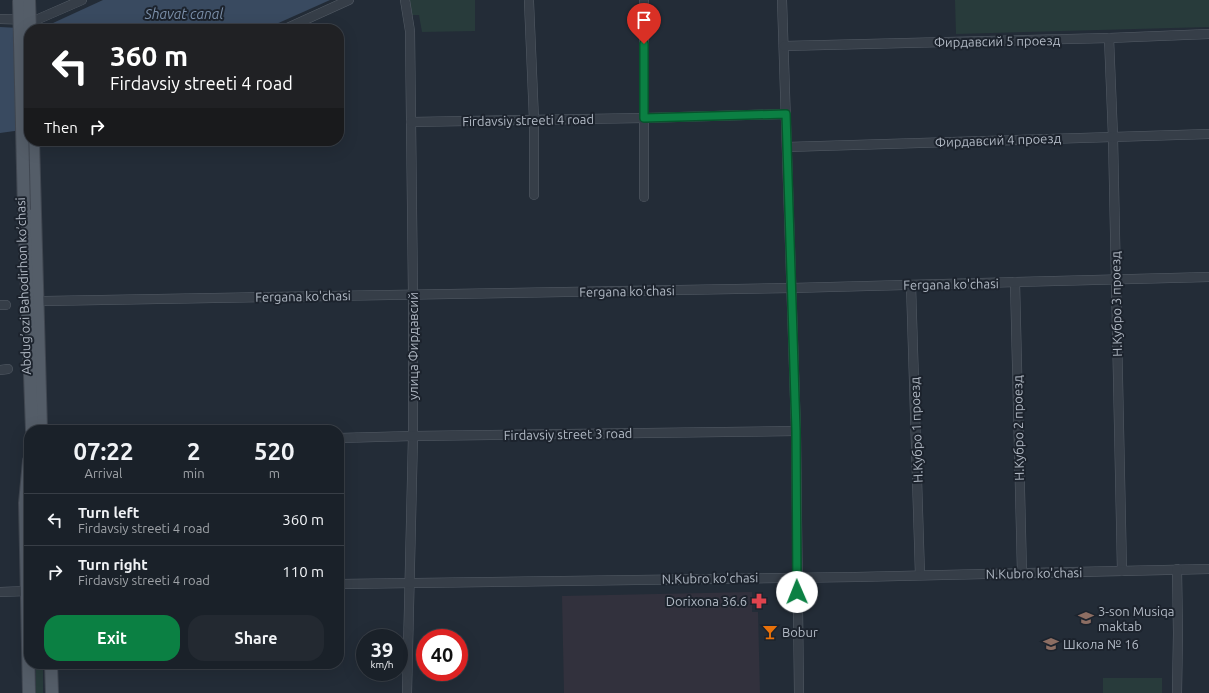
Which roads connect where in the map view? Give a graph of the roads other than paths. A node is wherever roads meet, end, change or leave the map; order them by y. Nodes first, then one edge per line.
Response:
1 (19, 0) edge
2 (29, 0) edge
3 (82, 0) edge
4 (349, 0) edge
5 (405, 0) edge
6 (644, 0) edge
7 (782, 0) edge
8 (529, 2) dead end
9 (0, 19) edge
10 (30, 24) edge
11 (296, 24) edge
12 (1209, 34) edge
13 (1109, 38) junction
14 (784, 46) junction
15 (24, 95) edge
16 (786, 114) junction
17 (644, 118) junction
18 (534, 120) junction
19 (411, 122) junction
20 (1209, 134) edge
21 (1113, 136) junction
22 (27, 146) edge
23 (33, 146) edge
24 (787, 147) junction
25 (534, 195) dead end
26 (644, 197) dead end
27 (30, 209) junction
28 (1209, 277) edge
29 (1116, 280) junction
30 (1015, 282) junction
31 (911, 285) junction
32 (792, 288) junction
33 (413, 295) junction
34 (45, 301) dead end
35 (32, 425) edge
36 (42, 425) edge
37 (796, 431) junction
38 (413, 436) junction
39 (344, 438) edge
40 (1209, 569) edge
41 (1177, 570) junction
42 (1122, 571) junction
43 (1022, 573) junction
44 (920, 575) junction
45 (797, 577) junction
46 (409, 582) junction
47 (344, 584) edge
48 (24, 591) edge
49 (0, 592) edge
50 (29, 669) edge
51 (51, 669) edge
52 (29, 693) edge
53 (52, 693) edge
54 (407, 693) edge
55 (799, 693) edge
56 (1177, 693) edge

1 - 15 main road, Abdug’ozi Bahodirhon ko’chasi, bridge
2 - 10 main road, bridge
3 - 9 street
4 - 11 street
5 - 19 street, улица Фирдавсий
6 - 17 street
7 - 14 street
8 - 18 street
12 - 13 street, Фирдавсий 5 проезд
13 - 14 street, Фирдавсий 5 проезд
13 - 21 street, Н.Кубро 3 проезд
14 - 16 street
16 - 17 street, Firdavsiy streeti 4 road
16 - 24 street
17 - 18 street, Firdavsiy streeti 4 road
17 - 26 street
18 - 19 street, Firdavsiy streeti 4 road
18 - 25 street
19 - 33 street, улица Фирдавсий
20 - 21 street, Фирдавсий 4 проезд
21 - 24 street, Фирдавсий 4 проезд
21 - 29 street, Н.Кубро 3 проезд
22 - 27 main road, Abdug’ozi Bahodirhon ko’chasi, bridge
23 - 27 main road, Abdug’ozi Bahodirhon ko’chasi
24 - 32 street
27 - 35 main road, Abdug’ozi Bahodirhon ko’chasi
27 - 36 main road, Abdug’ozi Bahodirhon ko’chasi
28 - 29 street, Fergana ko'chasi
29 - 30 street, Fergana ko'chasi
29 - 42 street, Н.Кубро 3 проезд
30 - 31 street, Fergana ko'chasi
30 - 43 street, Н.Кубро 2 проезд
31 - 32 street, Fergana ko'chasi
31 - 44 street, Н.Кубро 1 проезд
32 - 33 street, Fergana ko'chasi
32 - 37 street
33 - 34 street, Fergana ko'chasi
33 - 38 street, улица Фирдавсий
37 - 38 street, Firdavsiy street 3 road
37 - 45 street
38 - 39 street, Firdavsiy street 3 road
38 - 46 street, улица Фирдавсий
40 - 41 street, N.Kubro ko'chasi
41 - 42 street, N.Kubro ko'chasi
41 - 56 street
42 - 43 street, N.Kubro ko'chasi
43 - 44 street, N.Kubro ko'chasi
44 - 45 street, N.Kubro ko'chasi
45 - 46 street, N.Kubro ko'chasi
45 - 55 street
46 - 47 street, N.Kubro ko'chasi
46 - 54 street, улица Фирдавсий
48 - 49 street
50 - 52 main road
51 - 53 main road

